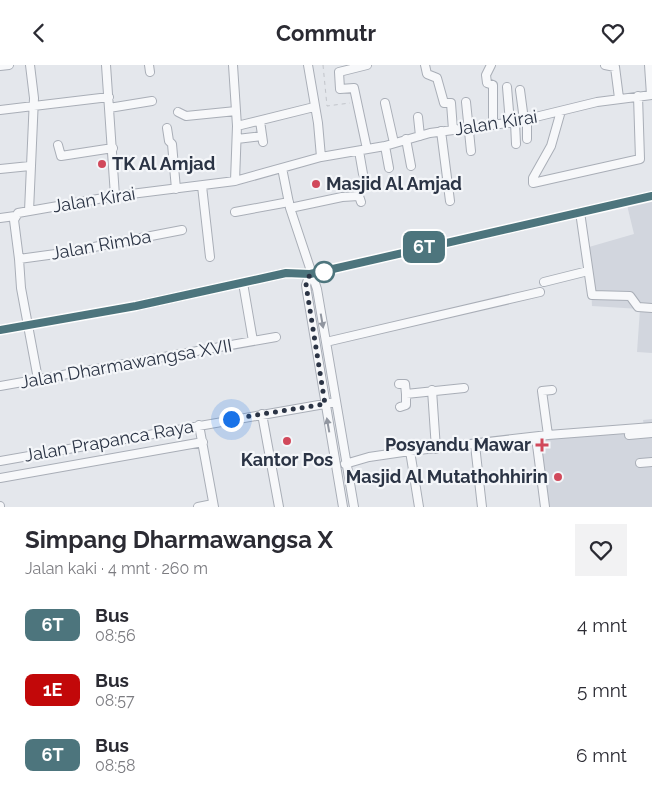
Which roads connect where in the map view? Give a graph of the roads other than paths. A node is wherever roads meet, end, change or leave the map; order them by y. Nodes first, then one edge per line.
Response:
1 (9, 65) edge
2 (30, 65) edge
3 (106, 65) edge
4 (233, 65) edge
5 (237, 65) edge
6 (308, 65) edge
7 (367, 65) edge
8 (425, 65) edge
9 (491, 65) edge
10 (605, 65) edge
11 (649, 65) edge
12 (0, 66) edge
13 (507, 87) dead end
14 (520, 90) dead end
15 (651, 95) edge
16 (109, 97) junction
17 (638, 97) junction
18 (619, 98) junction
19 (152, 101) dead end
20 (466, 102) dead end
21 (385, 103) dead end
22 (33, 107) junction
23 (314, 107) junction
24 (109, 108) junction
25 (0, 110) edge
26 (236, 111) junction
27 (561, 111) junction
28 (178, 113) dead end
29 (418, 117) dead end
30 (525, 120) junction
31 (260, 121) junction
32 (513, 122) junction
33 (493, 124) junction
34 (237, 126) junction
35 (168, 128) dead end
36 (469, 128) junction
37 (453, 130) junction
38 (441, 131) junction
39 (420, 136) junction
40 (237, 139) junction
41 (406, 139) junction
42 (527, 139) dead end
43 (394, 143) junction
44 (516, 144) dead end
45 (58, 145) dead end
46 (385, 146) junction
47 (113, 148) junction
48 (363, 150) junction
49 (471, 151) dead end
50 (321, 157) junction
51 (411, 165) dead end
52 (30, 166) junction
53 (282, 168) junction
54 (390, 168) dead end
55 (0, 169) edge
56 (363, 173) dead end
57 (235, 181) junction
58 (202, 186) junction
59 (176, 189) junction
60 (115, 195) junction
61 (652, 195) edge
62 (450, 201) dead end
63 (361, 202) dead end
64 (289, 205) junction
65 (29, 211) junction
66 (235, 212) dead end
67 (580, 212) junction
68 (15, 216) junction
69 (0, 218) edge
70 (182, 230) dead end
71 (210, 257) dead end
72 (19, 259) junction
73 (588, 271) junction
74 (310, 274) junction
75 (544, 282) dead end
76 (243, 283) junction
77 (540, 292) dead end
78 (652, 308) edge
79 (28, 324) junction
80 (0, 329) edge
81 (276, 337) dead end
82 (253, 341) junction
83 (326, 342) junction
84 (38, 379) junction
85 (399, 384) dead end
86 (0, 386) edge
87 (464, 388) dead end
88 (432, 390) junction
89 (552, 390) dead end
90 (406, 394) junction
91 (336, 402) junction
92 (325, 404) junction
93 (400, 407) dead end
94 (262, 414) junction
95 (199, 425) junction
96 (652, 427) edge
97 (652, 433) edge
98 (548, 435) junction
99 (629, 435) dead end
100 (536, 437) junction
101 (203, 442) junction
102 (475, 445) junction
103 (436, 449) junction
104 (410, 451) junction
105 (0, 461) edge
106 (652, 462) edge
107 (640, 463) dead end
108 (345, 464) junction
109 (0, 478) edge
110 (214, 506) edge
111 (198, 507) edge
112 (279, 507) edge
113 (343, 507) edge
114 (354, 507) edge
115 (418, 507) edge
116 (482, 507) edge
117 (545, 507) edge

1 - 12 street
2 - 22 street
3 - 16 street
4 - 5 street
4 - 26 street
6 - 23 street
7 - 48 street
8 - 37 street
9 - 33 street
10 - 18 street
11 - 15 street
13 - 32 street
14 - 30 street
15 - 17 street, Jalan Kirai
16 - 22 street
16 - 24 street
17 - 18 street, Jalan Kirai
17 - 27 street
18 - 27 street, Jalan Kirai
19 - 24 street
20 - 36 street
21 - 43 street
22 - 25 street
22 - 52 street
23 - 31 street
23 - 50 street
24 - 47 street
26 - 28 street
26 - 34 street
27 - 30 street, Jalan Kirai
29 - 39 street
30 - 32 street, Jalan Kirai
30 - 42 street
31 - 34 street
31 - 40 street
32 - 33 street, Jalan Kirai
32 - 44 street
33 - 36 street, Jalan Kirai
34 - 40 street
35 - 59 street
36 - 37 street, Jalan Kirai
36 - 49 street
37 - 38 street, Jalan Kirai
38 - 39 street, Jalan Kirai
38 - 62 street
39 - 41 street, Jalan Kirai
40 - 57 street
41 - 43 street, Jalan Kirai
41 - 51 street
43 - 46 street, Jalan Kirai
45 - 47 street
46 - 48 street, Jalan Kirai
46 - 54 street
47 - 60 street
48 - 50 street, Jalan Kirai
48 - 56 street
50 - 53 street, Jalan Kirai
52 - 55 street
52 - 65 street
53 - 57 street, Jalan Kirai
53 - 64 street
57 - 58 street, Jalan Kirai
58 - 59 street, Jalan Kirai
58 - 71 street
59 - 60 street, Jalan Kirai
60 - 65 street, Jalan Kirai
61 - 67 street
63 - 64 street
64 - 66 street
64 - 74 street
65 - 68 street, Jalan Kirai
67 - 73 street
67 - 74 street
68 - 69 street, Jalan Kirai
68 - 72 street
70 - 72 street, Jalan Rimba
72 - 79 street
73 - 75 street
73 - 78 street
74 - 76 street
74 -> 83 street
74 - 92 street
76 - 79 street
76 - 82 street, Jalan Dharmawangsa XVII
77 - 83 street
79 - 80 street
79 - 84 street
81 - 82 street, Jalan Dharmawangsa XVII
82 - 84 street, Jalan Dharmawangsa XVII
83 - 91 street
84 - 86 street, Jalan Dharmawangsa XVII
85 - 90 street
87 - 88 street
88 - 90 street
88 - 103 street
89 - 98 street
90 - 93 street
91 - 92 street, Jalan Prapanca Raya
91 - 108 street
92 - 94 street, Jalan Prapanca Raya
113 -> 92 street
94 - 95 street, Jalan Prapanca Raya
94 - 112 street
95 - 101 street
95 - 105 street, Jalan Prapanca Raya
96 - 98 street
97 - 99 street
98 - 100 street
100 - 102 street
100 - 117 street
101 - 109 street
101 - 110 street
102 - 103 street
102 - 116 street
103 - 104 street
104 - 108 street
104 - 115 street
106 - 107 street
108 - 114 street
110 - 111 street

